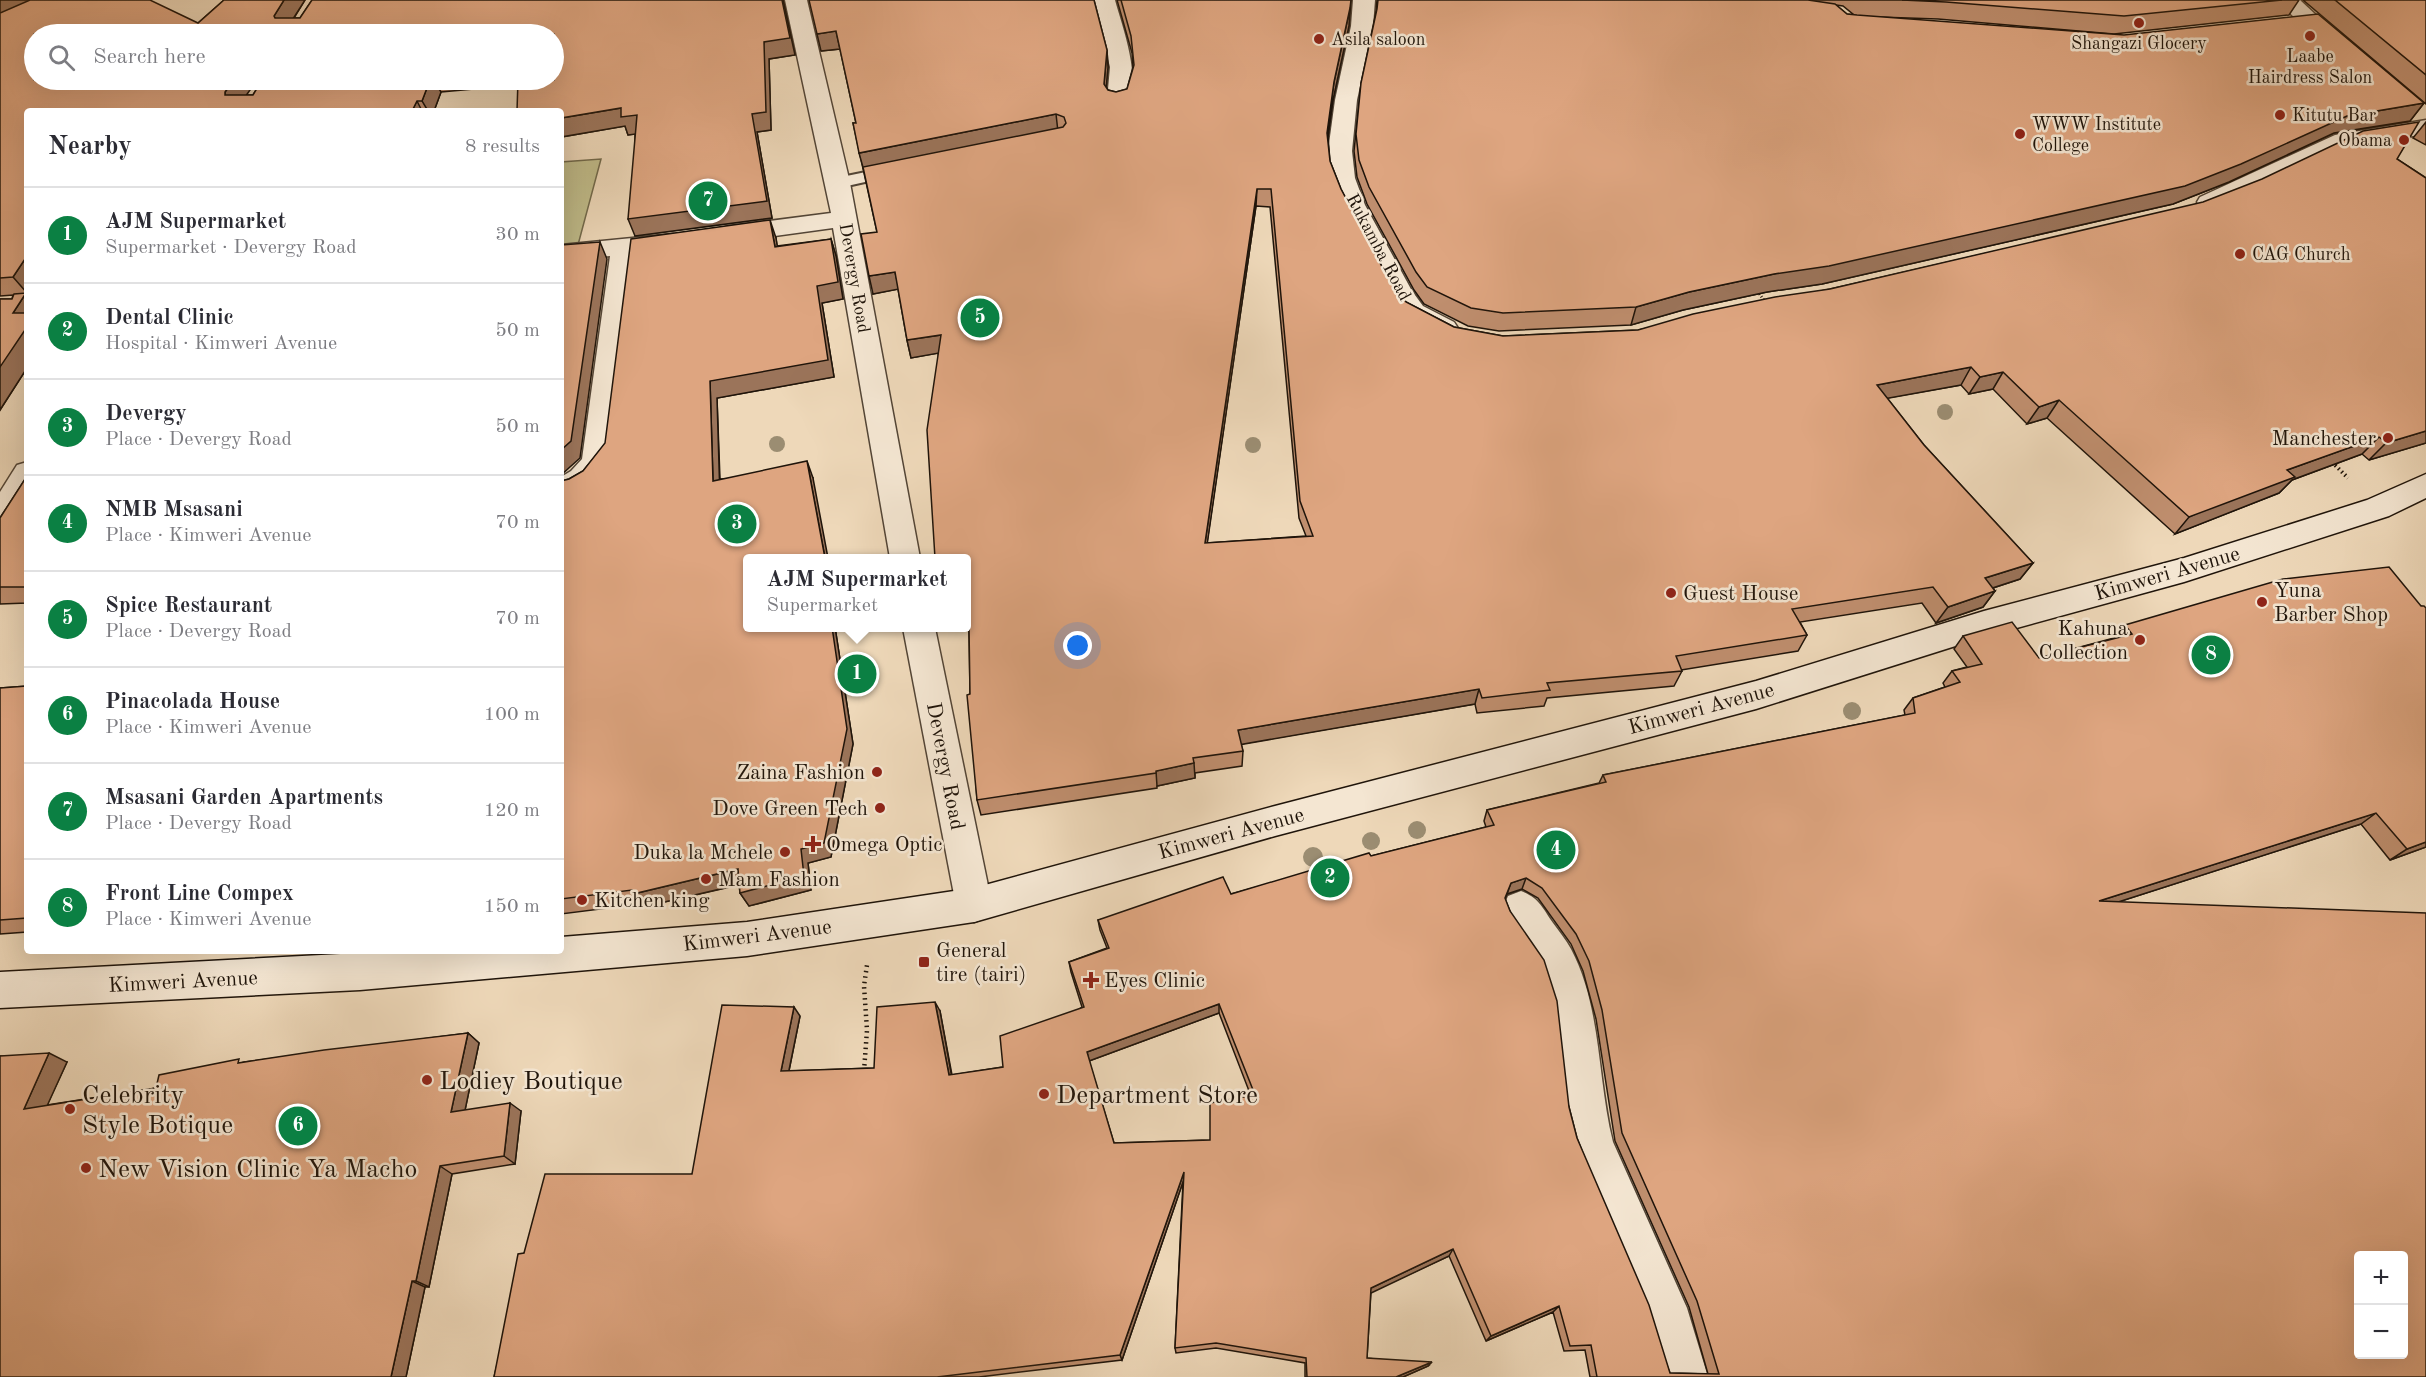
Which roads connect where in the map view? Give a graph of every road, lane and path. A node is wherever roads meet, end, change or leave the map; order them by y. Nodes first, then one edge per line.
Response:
1 (796, 0) edge
2 (1104, 0) edge
3 (1364, 0) edge
4 (2287, 0) edge
5 (2351, 57) edge
6 (1118, 100) edge
7 (2408, 105) edge
8 (2426, 119) edge
9 (2426, 127) edge
10 (907, 169) edge
11 (838, 183) junction
12 (2191, 208) edge
13 (844, 219) junction
14 (624, 248) junction
15 (564, 253) edge
16 (1753, 285) edge
17 (1767, 303) edge
18 (1471, 338) edge
19 (2325, 457) edge
20 (24, 478) edge
21 (2426, 486) edge
22 (564, 488) edge
23 (2378, 508) junction
24 (0, 517) edge
25 (904, 554) edge
26 (920, 632) edge
27 (974, 905) junction
28 (1521, 908) dead end
29 (872, 920) junction
30 (0, 990) edge
31 (864, 1075) edge
32 (1686, 1377) edge

1 - 11 street, Devergy Road
2 - 6 street
3 - 18 street, Rukamba Road
4 - 5 street
7 - 8 street
9 - 12 street
10 - 11 lane
11 - 13 street, Devergy Road
13 - 14 street
13 - 25 street, Devergy Road
14 - 15 street
14 - 22 street
16 - 17 path
19 - 23 path
20 - 24 street
21 - 23 street, Kimweri Avenue
23 - 27 street, Kimweri Avenue
26 - 27 street, Devergy Road
27 - 29 street, Kimweri Avenue
28 - 32 street
29 - 30 street, Kimweri Avenue
29 - 31 path

